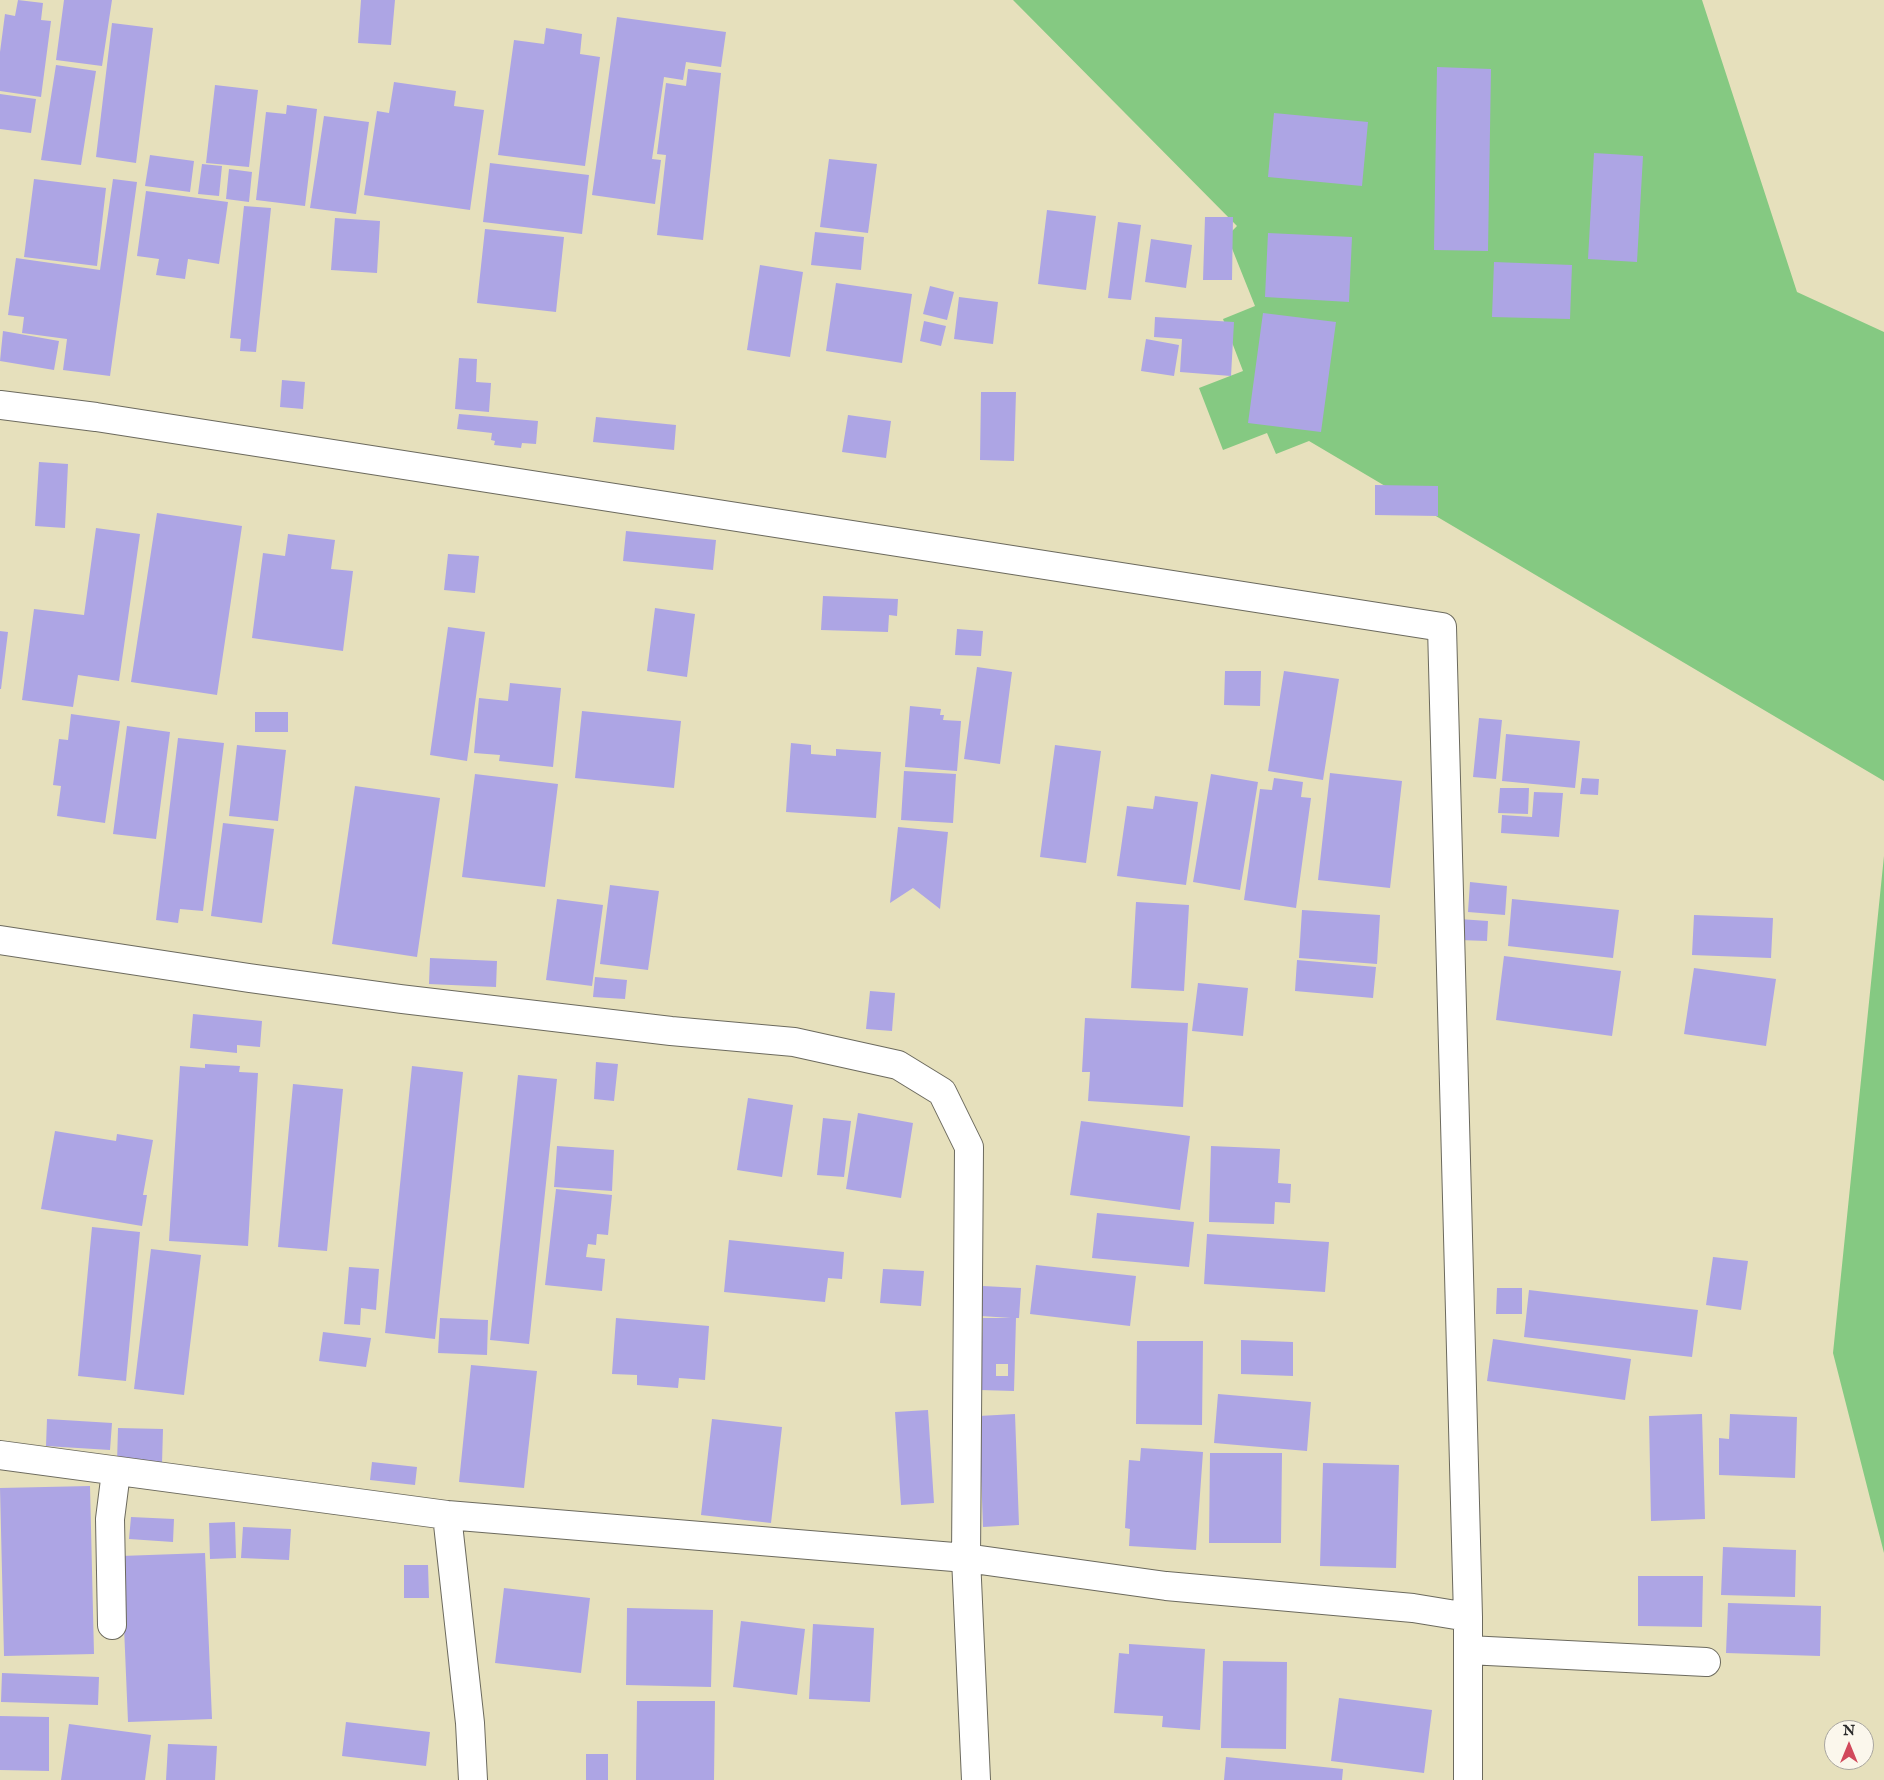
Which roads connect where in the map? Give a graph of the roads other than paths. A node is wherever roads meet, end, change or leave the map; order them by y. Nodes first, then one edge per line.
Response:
1 (0, 405) edge
2 (0, 940) edge
3 (0, 1456) edge
4 (116, 1472) junction
5 (447, 1515) junction
6 (966, 1558) junction
7 (1468, 1617) junction
8 (112, 1626) dead end
9 (1468, 1650) junction
10 (1706, 1662) dead end
11 (473, 1780) edge
12 (976, 1780) edge
13 (1468, 1780) edge

1 - 7 street
2 - 6 street
3 - 4 street
4 - 5 street
4 - 8 street
5 - 6 street
5 - 11 street
6 - 7 street
6 - 12 street
7 - 9 street
9 - 10 street
9 - 13 street

